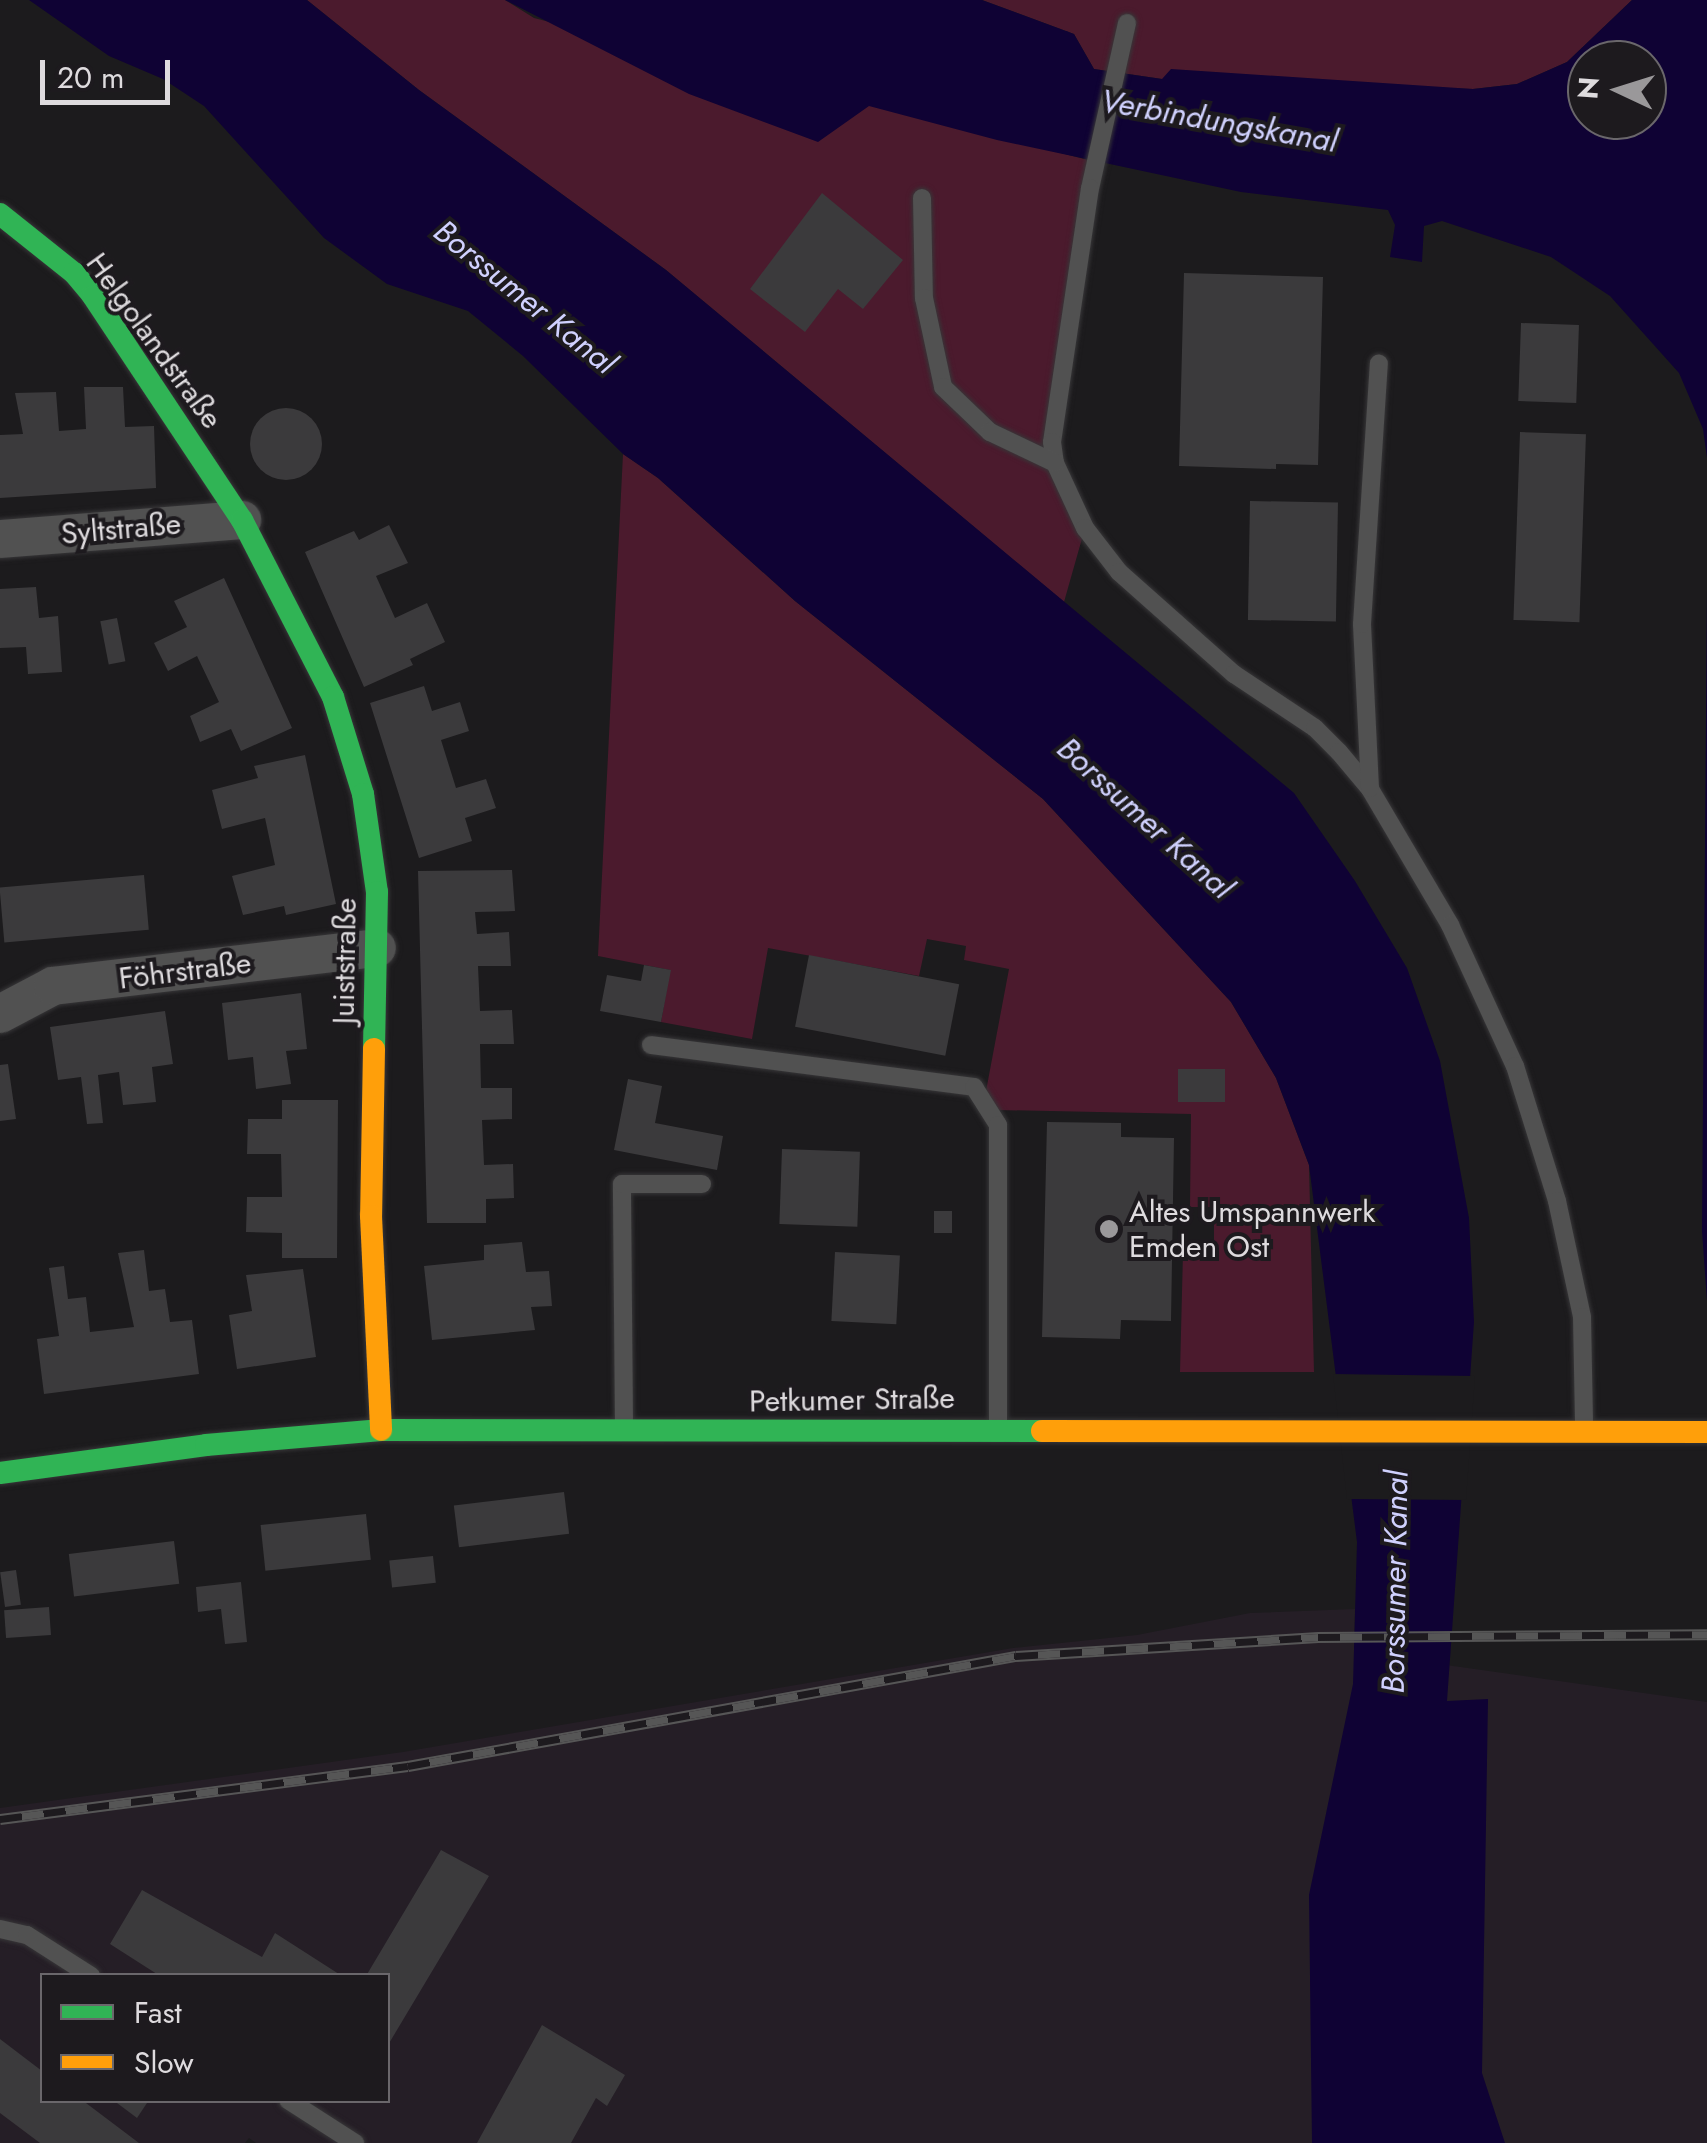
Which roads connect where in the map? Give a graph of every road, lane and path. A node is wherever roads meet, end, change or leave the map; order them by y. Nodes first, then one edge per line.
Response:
1 (1127, 23) dead end
2 (922, 198) dead end
3 (0, 214) edge
4 (1379, 364) dead end
5 (1054, 463) junction
6 (242, 520) junction
7 (0, 539) edge
8 (1370, 789) junction
9 (377, 948) junction
10 (0, 1014) edge
11 (651, 1045) dead end
12 (702, 1184) dead end
13 (998, 1429) junction
14 (382, 1430) junction
15 (624, 1430) junction
16 (1584, 1430) junction
17 (1707, 1432) edge
18 (0, 1473) edge
19 (0, 1929) edge
20 (86, 1973) edge
21 (293, 2103) edge
22 (355, 2143) edge

1 - 5 lane
2 - 5 lane
3 - 6 main road, Helgolandstraße
4 - 8 lane
5 - 8 lane
6 - 7 street, Syltstraße
6 - 9 main road, Juiststraße
8 - 16 lane
9 - 10 street, Föhrstraße
9 - 14 main road, Juiststraße
11 - 13 lane
12 - 15 lane
13 - 15 main road, Petkumer Straße
13 - 16 main road, Petkumer Straße
14 - 15 main road, Petkumer Straße
14 - 18 main road, Petkumer Straße
16 - 17 main road, Petkumer Straße
19 - 20 lane
21 - 22 lane

